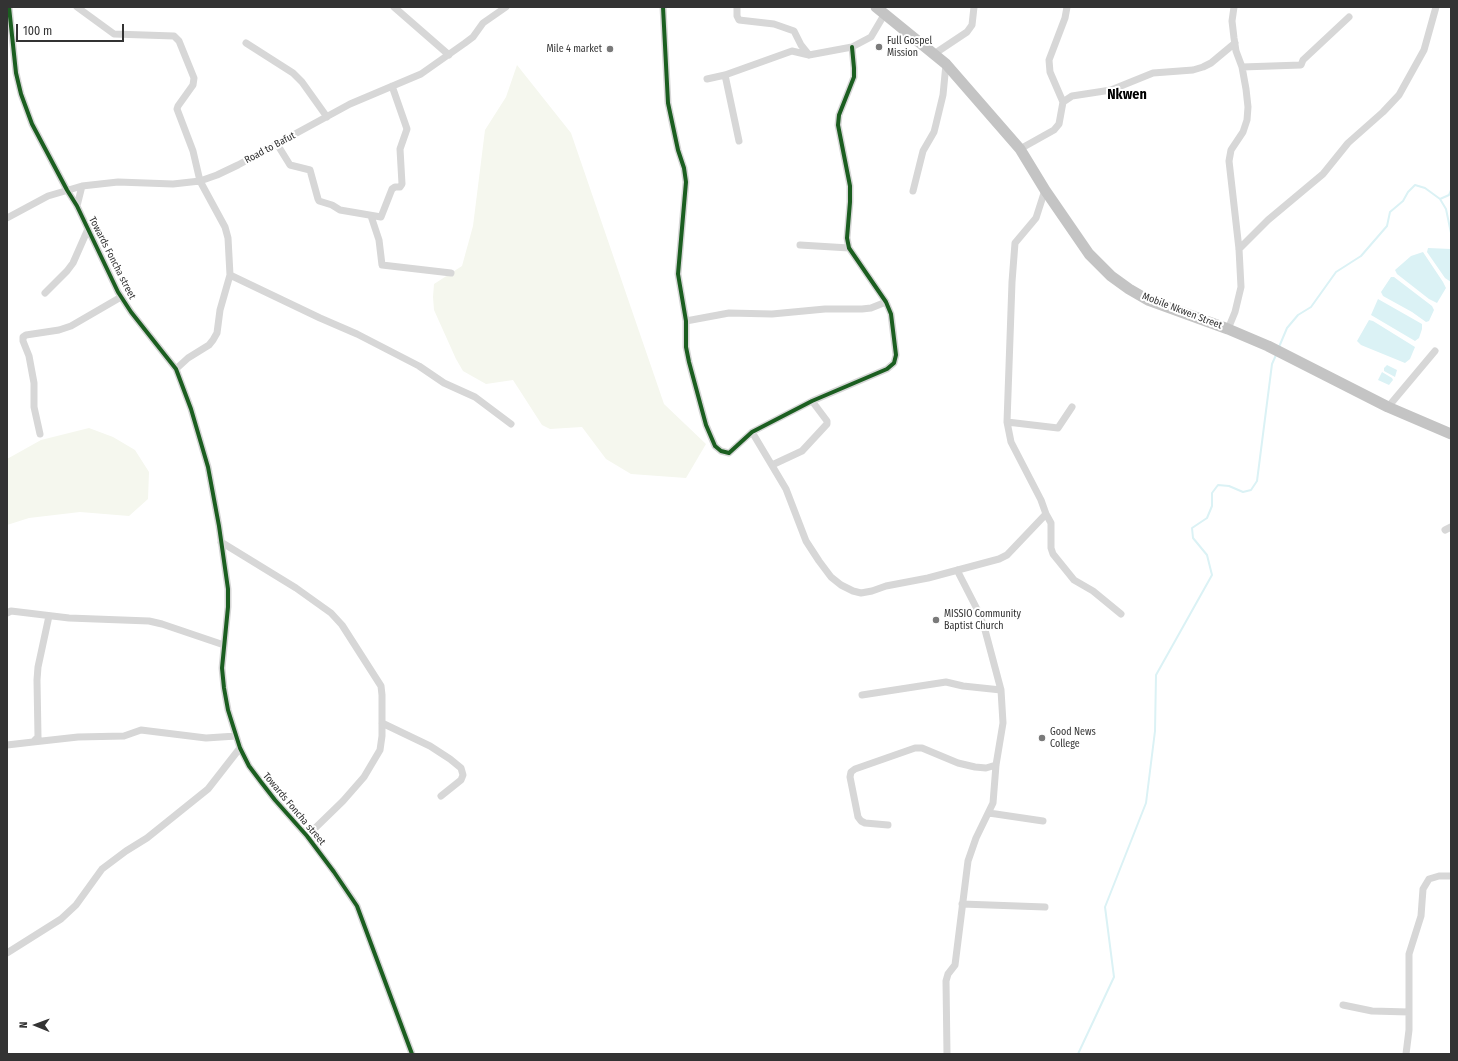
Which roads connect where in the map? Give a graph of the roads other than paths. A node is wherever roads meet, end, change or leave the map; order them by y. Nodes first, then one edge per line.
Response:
1 (9, 7) edge
2 (77, 7) edge
3 (394, 7) edge
4 (506, 7) edge
5 (663, 7) edge
6 (737, 7) edge
7 (876, 7) edge
8 (974, 7) edge
9 (1068, 7) edge
10 (1234, 7) edge
11 (1436, 7) edge
12 (884, 15) junction
13 (1349, 17) dead end
14 (246, 43) dead end
15 (1235, 43) junction
16 (10, 46) edge
17 (852, 47) junction
18 (934, 54) junction
19 (449, 55) junction
20 (809, 55) junction
21 (946, 64) junction
22 (1242, 67) junction
23 (725, 75) junction
24 (707, 79) dead end
25 (392, 86) junction
26 (1063, 102) junction
27 (326, 117) junction
28 (740, 141) dead end
29 (277, 144) junction
30 (1020, 149) junction
31 (200, 181) junction
32 (82, 186) junction
33 (67, 190) junction
34 (1045, 190) junction
35 (913, 191) dead end
36 (77, 206) junction
37 (371, 216) junction
38 (7, 218) edge
39 (88, 230) junction
40 (800, 245) dead end
41 (849, 248) junction
42 (1239, 249) junction
43 (451, 273) dead end
44 (230, 275) junction
45 (45, 293) dead end
46 (121, 297) junction
47 (886, 302) junction
48 (686, 321) junction
49 (1228, 329) junction
50 (1435, 350) dead end
51 (176, 369) junction
52 (812, 401) junction
53 (1072, 407) dead end
54 (1388, 408) junction
55 (1007, 422) junction
56 (511, 424) dead end
57 (752, 432) junction
58 (40, 434) dead end
59 (1451, 434) edge
60 (772, 464) junction
61 (1046, 514) junction
62 (221, 542) junction
63 (958, 570) junction
64 (7, 613) edge
65 (1121, 614) dead end
66 (49, 616) junction
67 (224, 645) junction
68 (1001, 690) junction
69 (862, 695) dead end
70 (382, 723) junction
71 (236, 736) junction
72 (33, 742) junction
73 (7, 745) edge
74 (240, 748) junction
75 (996, 765) junction
76 (441, 796) dead end
77 (989, 813) junction
78 (1043, 821) dead end
79 (888, 824) dead end
80 (307, 836) junction
81 (1451, 876) edge
82 (962, 904) junction
83 (1045, 907) dead end
84 (7, 953) edge
85 (1343, 1006) dead end
86 (1409, 1012) junction
87 (412, 1054) edge
88 (947, 1054) edge
89 (1406, 1054) edge

1 - 16 street, Towards Foncha street
2 - 31 street
3 - 19 street
4 - 19 street, Road to Bafut
5 - 48 street
6 - 20 street
7 - 12 highway, Mobile Nkwen Street
8 - 18 street
9 - 26 street
10 - 15 street
11 - 42 street
12 - 17 street
12 - 18 highway, Mobile Nkwen Street
13 - 22 street
14 - 27 street
15 - 22 street
15 - 26 street
16 - 33 street, Towards Foncha street
17 - 20 street
17 - 41 street
18 - 21 highway, Mobile Nkwen Street
19 - 25 street, Road to Bafut
20 - 23 street
21 - 30 highway, Mobile Nkwen Street
21 - 35 street
22 - 42 street
23 - 24 street
23 - 28 street
25 - 27 street, Road to Bafut
25 - 37 street
26 - 30 street
27 - 29 street, Road to Bafut
29 - 31 street, Road to Bafut
29 - 37 street
30 - 34 highway, Mobile Nkwen Street
31 - 32 street, Road to Bafut
31 - 44 street
32 - 33 street, Road to Bafut
32 - 36 street
33 - 36 street, Towards Foncha street
33 - 38 street, Road to Bafut
34 - 49 highway, Mobile Nkwen Street
34 - 55 street
36 - 39 street, Towards Foncha street
37 - 43 street
39 - 45 street
39 - 46 street, Towards Foncha street
40 - 41 street
41 - 47 street
42 - 49 street
44 - 51 street
44 - 56 street
46 - 51 street, Towards Foncha street
46 - 58 street
47 - 48 street
47 - 52 street
48 - 57 street
49 - 54 highway, Mobile Nkwen Street
50 - 54 street
51 - 62 street, Towards Foncha street
52 - 57 street
52 - 60 street
53 - 55 street
54 - 59 highway, Mobile Nkwen Street
55 - 61 street
57 - 60 street
60 - 63 street
61 - 63 street
61 - 65 street
62 - 67 street, Towards Foncha street
62 - 70 street
63 - 68 street
64 - 66 street
66 - 67 street
66 - 72 street
67 - 71 street, Towards Foncha street
68 - 69 street
68 - 75 street
70 - 76 street
70 - 80 street
71 - 72 street
71 - 74 street, Towards Foncha street
72 - 73 street
74 - 80 street, Towards Foncha street
74 - 84 street
75 - 77 street
75 - 79 street
77 - 78 street
77 - 82 street
80 - 87 street, Towards Foncha street
81 - 86 street
82 - 83 street
82 - 88 street
85 - 86 street
86 - 89 street

